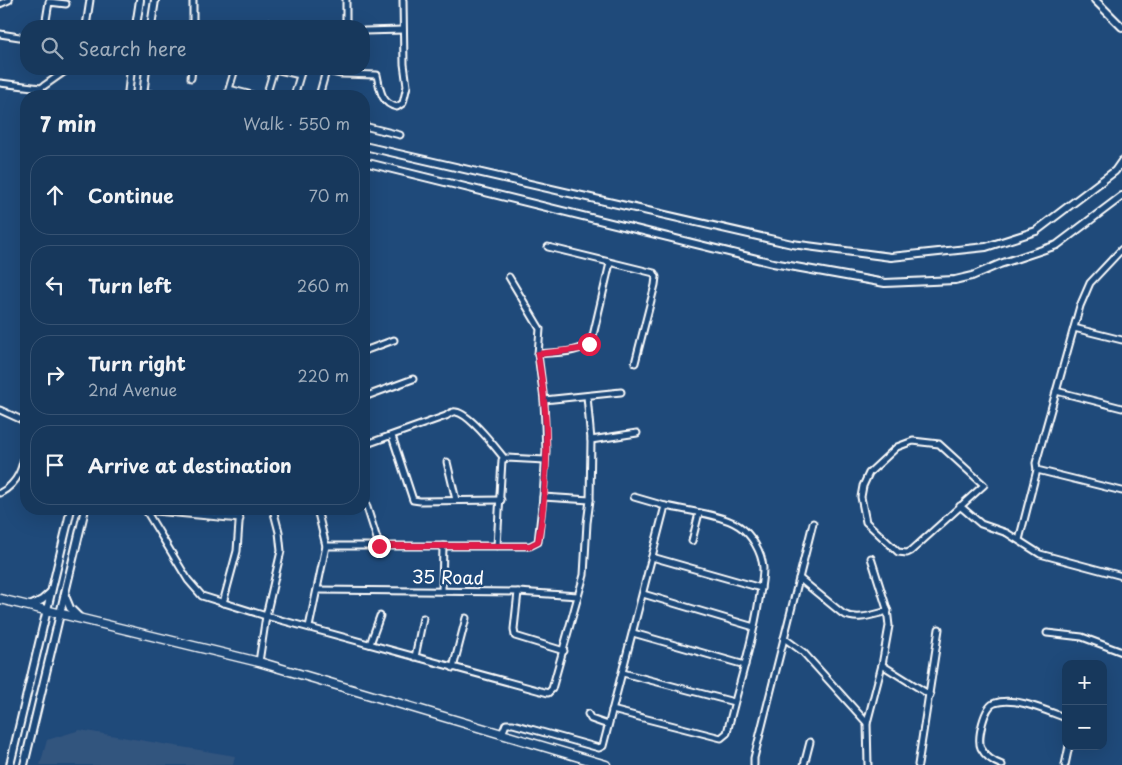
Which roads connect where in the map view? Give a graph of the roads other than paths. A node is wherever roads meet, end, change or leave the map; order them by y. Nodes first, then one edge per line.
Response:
1 (9, 0) edge
2 (90, 0) edge
3 (140, 0) edge
4 (155, 0) edge
5 (193, 0) edge
6 (346, 0) edge
7 (403, 0) edge
8 (1095, 0) edge
9 (0, 4) edge
10 (66, 4) dead end
11 (46, 20) edge
12 (87, 20) edge
13 (137, 20) edge
14 (152, 20) edge
15 (193, 20) edge
16 (346, 20) edge
17 (1122, 27) edge
18 (402, 30) junction
19 (370, 31) edge
20 (0, 34) edge
21 (20, 37) edge
22 (59, 75) edge
23 (130, 75) edge
24 (145, 75) edge
25 (191, 75) edge
26 (233, 75) edge
27 (272, 75) edge
28 (300, 75) edge
29 (325, 75) edge
30 (370, 75) edge
31 (191, 78) dead end
32 (0, 83) edge
33 (129, 90) edge
34 (144, 90) edge
35 (233, 90) edge
36 (268, 90) edge
37 (296, 90) edge
38 (321, 90) edge
39 (370, 128) edge
40 (400, 135) dead end
41 (370, 147) edge
42 (1122, 162) edge
43 (370, 163) edge
44 (1121, 200) edge
45 (548, 247) dead end
46 (1122, 248) edge
47 (610, 263) junction
48 (509, 277) dead end
49 (1074, 328) junction
50 (394, 340) dead end
51 (1122, 340) edge
52 (370, 349) edge
53 (538, 354) junction
54 (635, 363) dead end
55 (414, 379) dead end
56 (1056, 391) junction
57 (621, 392) dead end
58 (370, 395) edge
59 (587, 396) junction
60 (544, 400) junction
61 (1122, 408) edge
62 (0, 410) edge
63 (20, 419) edge
64 (637, 433) dead end
65 (392, 436) junction
66 (591, 440) junction
67 (370, 443) edge
68 (504, 458) junction
69 (545, 460) junction
70 (446, 462) dead end
71 (1037, 470) junction
72 (20, 473) edge
73 (1122, 491) edge
74 (0, 492) edge
75 (543, 497) junction
76 (634, 497) dead end
77 (456, 500) junction
78 (501, 500) junction
79 (590, 500) junction
80 (665, 506) junction
81 (960, 506) junction
82 (699, 513) junction
83 (70, 515) edge
84 (84, 515) edge
85 (149, 515) edge
86 (202, 515) edge
87 (240, 515) edge
88 (274, 515) edge
89 (318, 515) edge
90 (369, 515) edge
91 (240, 519) junction
92 (813, 522) dead end
93 (1019, 540) junction
94 (692, 541) dead end
95 (326, 546) junction
96 (379, 546) junction
97 (442, 546) junction
98 (497, 546) junction
99 (652, 557) junction
100 (871, 558) dead end
101 (1122, 576) edge
102 (799, 578) junction
103 (761, 588) junction
104 (318, 590) junction
105 (52, 591) junction
106 (442, 591) junction
107 (518, 592) junction
108 (643, 594) junction
109 (64, 595) junction
110 (578, 596) junction
111 (0, 600) edge
112 (223, 603) junction
113 (30, 606) junction
114 (47, 610) junction
115 (888, 611) junction
116 (60, 614) junction
117 (266, 616) junction
118 (380, 616) dead end
119 (79, 617) junction
120 (423, 618) dead end
121 (466, 618) dead end
122 (309, 627) junction
123 (754, 627) junction
124 (939, 630) dead end
125 (633, 633) junction
126 (1048, 633) dead end
127 (784, 638) junction
128 (370, 644) junction
129 (564, 651) junction
130 (1122, 652) edge
131 (415, 657) junction
132 (259, 662) junction
133 (745, 665) junction
134 (882, 665) junction
135 (453, 668) junction
136 (623, 673) junction
137 (930, 696) junction
138 (734, 702) junction
139 (612, 710) junction
140 (588, 714) dead end
141 (1062, 717) edge
142 (867, 723) junction
143 (608, 725) junction
144 (502, 734) junction
145 (810, 742) dead end
146 (1068, 750) edge
147 (10, 765) edge
148 (24, 765) edge
149 (606, 765) edge
150 (754, 765) edge
151 (804, 765) edge
152 (868, 765) edge
153 (918, 765) edge
154 (1002, 765) edge
155 (1065, 765) edge

1 - 9 street
2 - 12 street
3 - 13 street
4 - 14 street
5 - 15 street
6 - 16 street
7 - 18 street
8 - 17 street
10 - 11 street
18 - 19 street
18 - 30 street
20 - 21 street
22 - 32 street
23 - 33 street
24 - 34 street
25 - 31 street
26 - 35 street
27 - 36 street
28 - 37 street
29 - 38 street
39 - 40 street
41 - 42 street
43 - 44 street
45 - 47 street
46 - 49 street
47 - 53 street
47 - 54 street
48 - 53 street
49 - 51 street
49 - 56 street
50 - 52 street
53 - 60 street
55 - 58 street
56 - 61 street
56 - 71 street
57 - 59 street
59 - 60 street
59 - 66 street
60 - 69 street
62 - 63 street
64 - 66 street
65 - 67 street
65 - 68 street
65 - 77 street
66 - 79 street
68 - 69 street
68 - 78 street
69 - 75 street
70 - 77 street
71 - 73 street
71 - 93 street
72 - 74 street
75 - 79 street
75 - 98 street
76 - 80 street
77 - 78 street
78 - 98 street
79 - 110 street
80 - 82 street
80 - 99 street
81 - 81 street
81 - 93 street
82 - 94 street
82 - 103 street
83 - 105 street
84 - 109 street
85 - 112 street
86 - 91 street
87 - 91 street
88 - 117 street
89 - 95 street
90 - 96 street
91 - 112 street
92 - 102 street
93 - 101 street
95 - 96 street
95 - 104 street
96 - 97 street
97 - 98 street
97 - 106 street
99 - 103 street
99 - 108 street
100 - 115 street
102 - 115 street
102 - 127 street
103 - 123 street
104 - 106 street, 35 Road
104 - 122 street
105 - 113 street
105 - 114 street
106 - 107 street, 35 Road
107 - 110 street, 35 Road
107 - 129 street
108 - 123 street
108 - 125 street
109 - 116 street
109 - 119 street
110 - 129 street
111 - 113 main road
112 - 117 street
113 - 114 main road
114 - 116 main road
114 - 147 street
115 - 134 street
116 - 119 main road
116 - 148 street
117 - 122 street
117 - 132 street
118 - 128 street
119 - 132 main road
120 - 131 street
121 - 135 street
122 - 128 street
123 - 133 street
124 - 137 street
125 - 133 street
125 - 136 street
126 - 130 street
127 - 142 street
127 - 150 street
128 - 131 street
129 - 135 street
131 - 135 street
132 - 144 main road
133 - 138 street
134 - 137 street
134 - 142 street
136 - 138 street
136 - 139 street
137 - 153 street
138 - 139 street
139 - 143 street
140 - 143 street
141 - 154 street
142 - 152 street
143 - 144 street
144 - 149 main road
145 - 151 street
146 - 155 street

